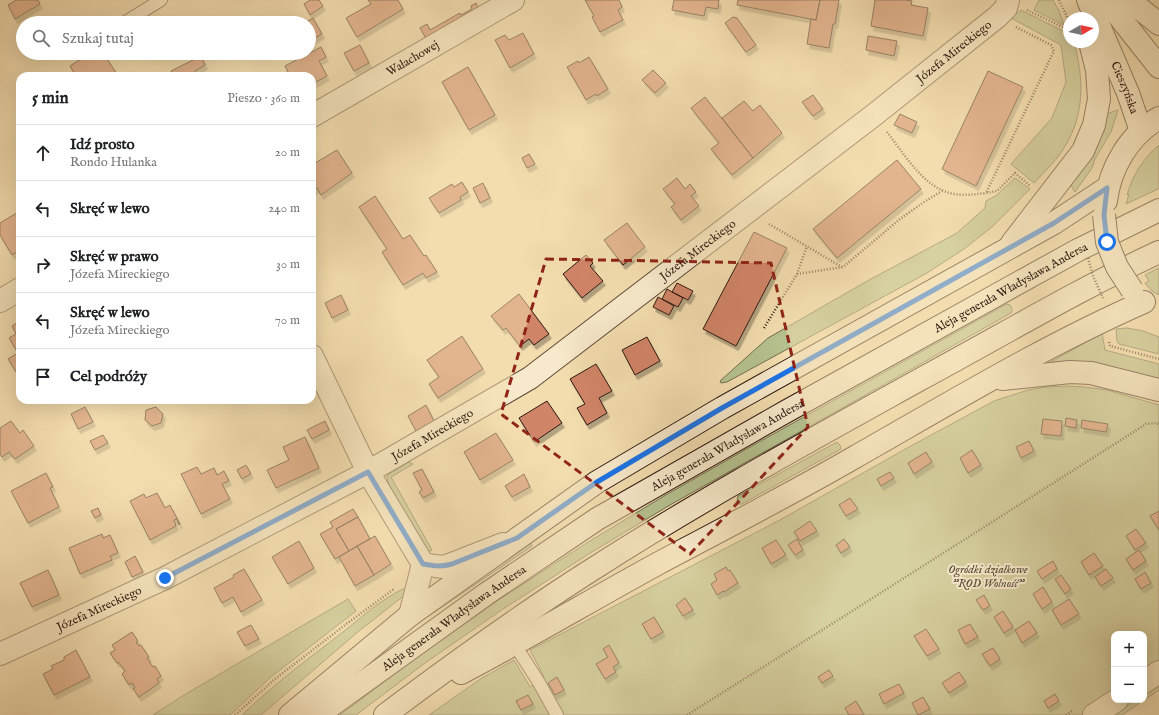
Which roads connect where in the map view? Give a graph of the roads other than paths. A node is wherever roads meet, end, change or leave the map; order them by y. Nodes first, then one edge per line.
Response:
1 (161, 0) edge
2 (513, 0) edge
3 (1080, 0) edge
4 (1088, 0) edge
5 (1106, 0) edge
6 (1129, 0) edge
7 (1004, 6) edge
8 (1083, 12) edge
9 (135, 16) edge
10 (1159, 24) edge
11 (1092, 48) edge
12 (1159, 67) edge
13 (316, 114) edge
14 (1159, 118) edge
15 (1141, 131) junction
16 (1107, 188) junction
17 (1159, 210) edge
18 (1007, 249) junction
19 (1159, 252) edge
20 (16, 291) edge
21 (0, 301) edge
22 (1145, 302) edge
23 (316, 364) edge
24 (991, 380) junction
25 (1159, 390) edge
26 (368, 472) junction
27 (517, 538) junction
28 (423, 564) junction
29 (410, 615) junction
30 (515, 645) junction
31 (0, 654) edge
32 (1159, 672) edge
33 (1147, 680) edge
34 (1112, 703) edge
35 (387, 714) edge
36 (290, 715) edge
37 (318, 715) edge
38 (556, 715) edge
39 (1094, 715) edge

1 - 9 lane
2 - 13 main road, Wałachowej
3 - 8 main road
4 - 15 main road, Cieszyńska
5 - 12 main road
6 - 10 main road
7 - 26 main road, Józefa Mireckiego
11 - 18 main road
14 - 15 main road
15 - 16 main road
16 - 18 main road
16 - 22 main road, bridge
17 - 37 main road, Aleja generała Władysława Andersa
18 - 27 main road
19 - 35 main road
20 - 21 main road
22 - 24 main road
23 - 26 main road
24 - 25 main road
24 - 30 main road
26 - 28 main road
26 - 31 main road, Józefa Mireckiego
27 - 28 main road
27 - 29 main road
28 - 29 main road
29 - 36 main road
30 - 35 main road
30 - 38 lane
32 - 33 main road
34 - 39 main road

